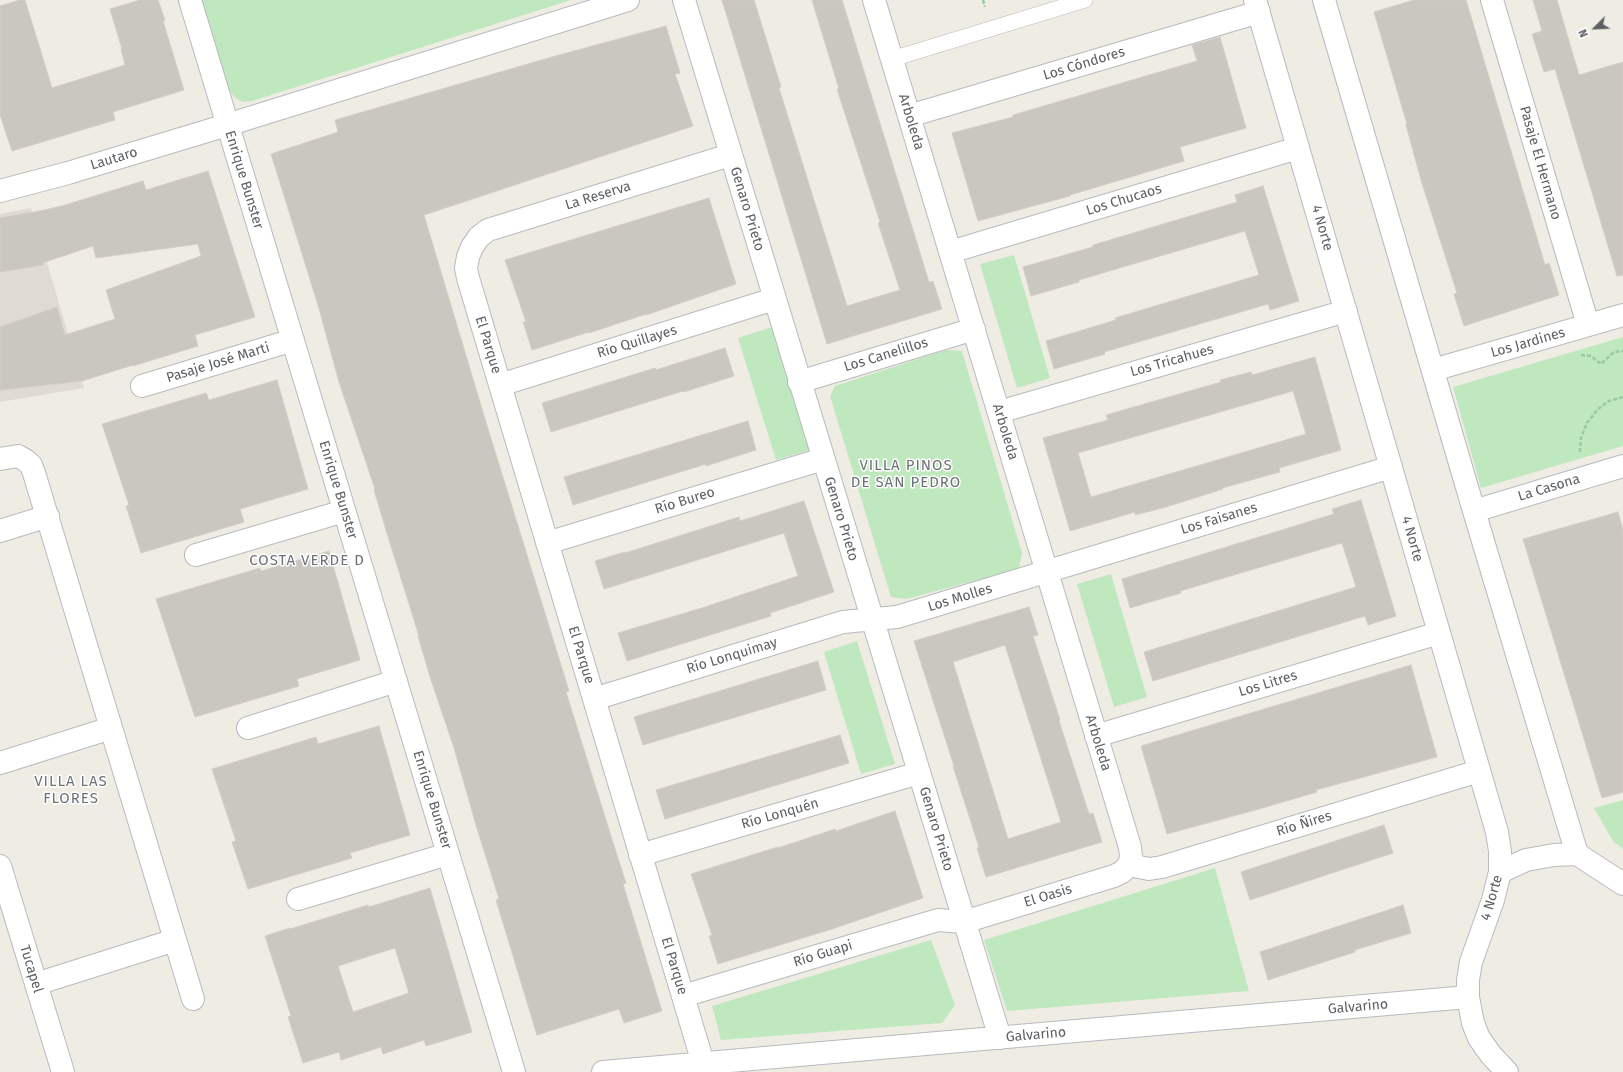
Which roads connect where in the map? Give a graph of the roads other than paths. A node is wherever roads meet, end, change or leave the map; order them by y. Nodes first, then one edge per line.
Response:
1 (190, 0) edge
2 (628, 0) edge
3 (684, 0) edge
4 (874, 0) edge
5 (1085, 0) edge
6 (1324, 0) edge
7 (1492, 0) edge
8 (1257, 6) edge
9 (892, 59) junction
10 (909, 116) junction
11 (227, 125) junction
12 (1298, 148) junction
13 (730, 155) junction
14 (0, 190) edge
15 (472, 247) joint
16 (950, 252) junction
17 (774, 299) junction
18 (1346, 311) junction
19 (1623, 315) edge
20 (1588, 325) junction
21 (974, 329) junction
22 (293, 340) junction
23 (1433, 370) junction
24 (799, 382) junction
25 (500, 385) junction
26 (142, 386) dead end
27 (999, 412) junction
28 (0, 459) edge
29 (823, 459) junction
30 (1623, 466) edge
31 (1391, 467) junction
32 (344, 511) junction
33 (1474, 511) junction
34 (48, 516) junction
35 (0, 531) edge
36 (547, 543) junction
37 (196, 556) dead end
38 (1047, 571) junction
39 (872, 619) junction
40 (1439, 632) junction
41 (396, 681) junction
42 (594, 699) junction
43 (112, 728) junction
44 (248, 728) dead end
45 (1096, 736) junction
46 (0, 763) edge
47 (1479, 771) junction
48 (919, 773) junction
49 (448, 854) junction
50 (1577, 854) junction
51 (640, 855) junction
52 (1128, 865) junction
53 (0, 866) edge
54 (1500, 872) junction
55 (1623, 884) edge
56 (298, 899) dead end
57 (964, 922) junction
58 (175, 940) junction
59 (36, 984) junction
60 (683, 996) junction
61 (1468, 997) junction
62 (193, 1000) dead end
63 (1000, 1038) junction
64 (703, 1063) junction
65 (63, 1072) edge
66 (514, 1072) edge
67 (603, 1072) edge
68 (1507, 1072) edge

1 - 11 street, Enrique Bunster
2 - 11 street, Lautaro
3 - 13 street, Genaro Prieto
4 - 9 street, Arboleda
5 - 9 lane
6 - 23 street
7 - 20 street, Pasaje El Hermano
8 - 10 street, Los Cóndores
8 - 12 street, 4 Norte
9 - 10 street, Arboleda
10 - 16 street, Arboleda
11 - 14 street, Lautaro
11 - 22 street, Enrique Bunster
12 - 16 street, Los Chucaos
12 - 18 street, 4 Norte
13 - 15 street, La Reserva
13 - 17 street, Genaro Prieto
15 - 25 street, El Parque
16 - 21 street, Arboleda
17 - 24 street, Genaro Prieto
17 - 25 street, Río Quillayes
18 - 27 street, Los Tricahues
18 - 31 street, 4 Norte
19 - 20 street, Los Jardines
20 - 23 street, Los Jardines
21 - 24 street, Los Canelillos
21 - 27 street, Arboleda
22 - 26 street, Pasaje José Marti
22 - 32 street, Enrique Bunster
23 - 33 street
24 - 29 street, Genaro Prieto
25 - 36 street, El Parque
27 - 38 street, Arboleda
28 - 34 street
29 - 36 street, Río Bureo
29 - 39 street, Genaro Prieto
30 - 33 street, La Casona
31 - 38 street, Los Faisanes
31 - 40 street, 4 Norte
32 - 37 street
32 - 41 street, Enrique Bunster
33 - 50 street
34 - 35 street
34 - 43 street
36 - 42 street, El Parque
38 - 39 street, Los Molles
38 - 45 street, Arboleda
39 - 42 street, Río Lonquimay
39 - 48 street, Genaro Prieto
40 - 45 street, Los Litres
40 - 47 street, 4 Norte
41 - 44 street
41 - 49 street, Enrique Bunster
42 - 51 street, El Parque
43 - 46 street
43 - 58 street
45 - 52 street, Arboleda
47 - 52 street, Río Ñires
47 - 54 street, 4 Norte
48 - 51 street, Río Lonquén
48 - 57 street, Genaro Prieto
49 - 56 street
49 - 66 street, Enrique Bunster
50 - 54 street
50 - 55 street
51 - 60 street, El Parque
52 - 57 street, El Oasis
53 - 59 street, Tucapel
54 - 61 street, 4 Norte
57 - 60 street, Río Guapi
57 - 63 street, Genaro Prieto
58 - 59 street
58 - 62 street
59 - 65 street, Tucapel
60 - 64 street, El Parque
61 - 63 street, Galvarino
61 - 68 street, 4 Norte
63 - 64 street, Galvarino
64 - 67 street, Galvarino

